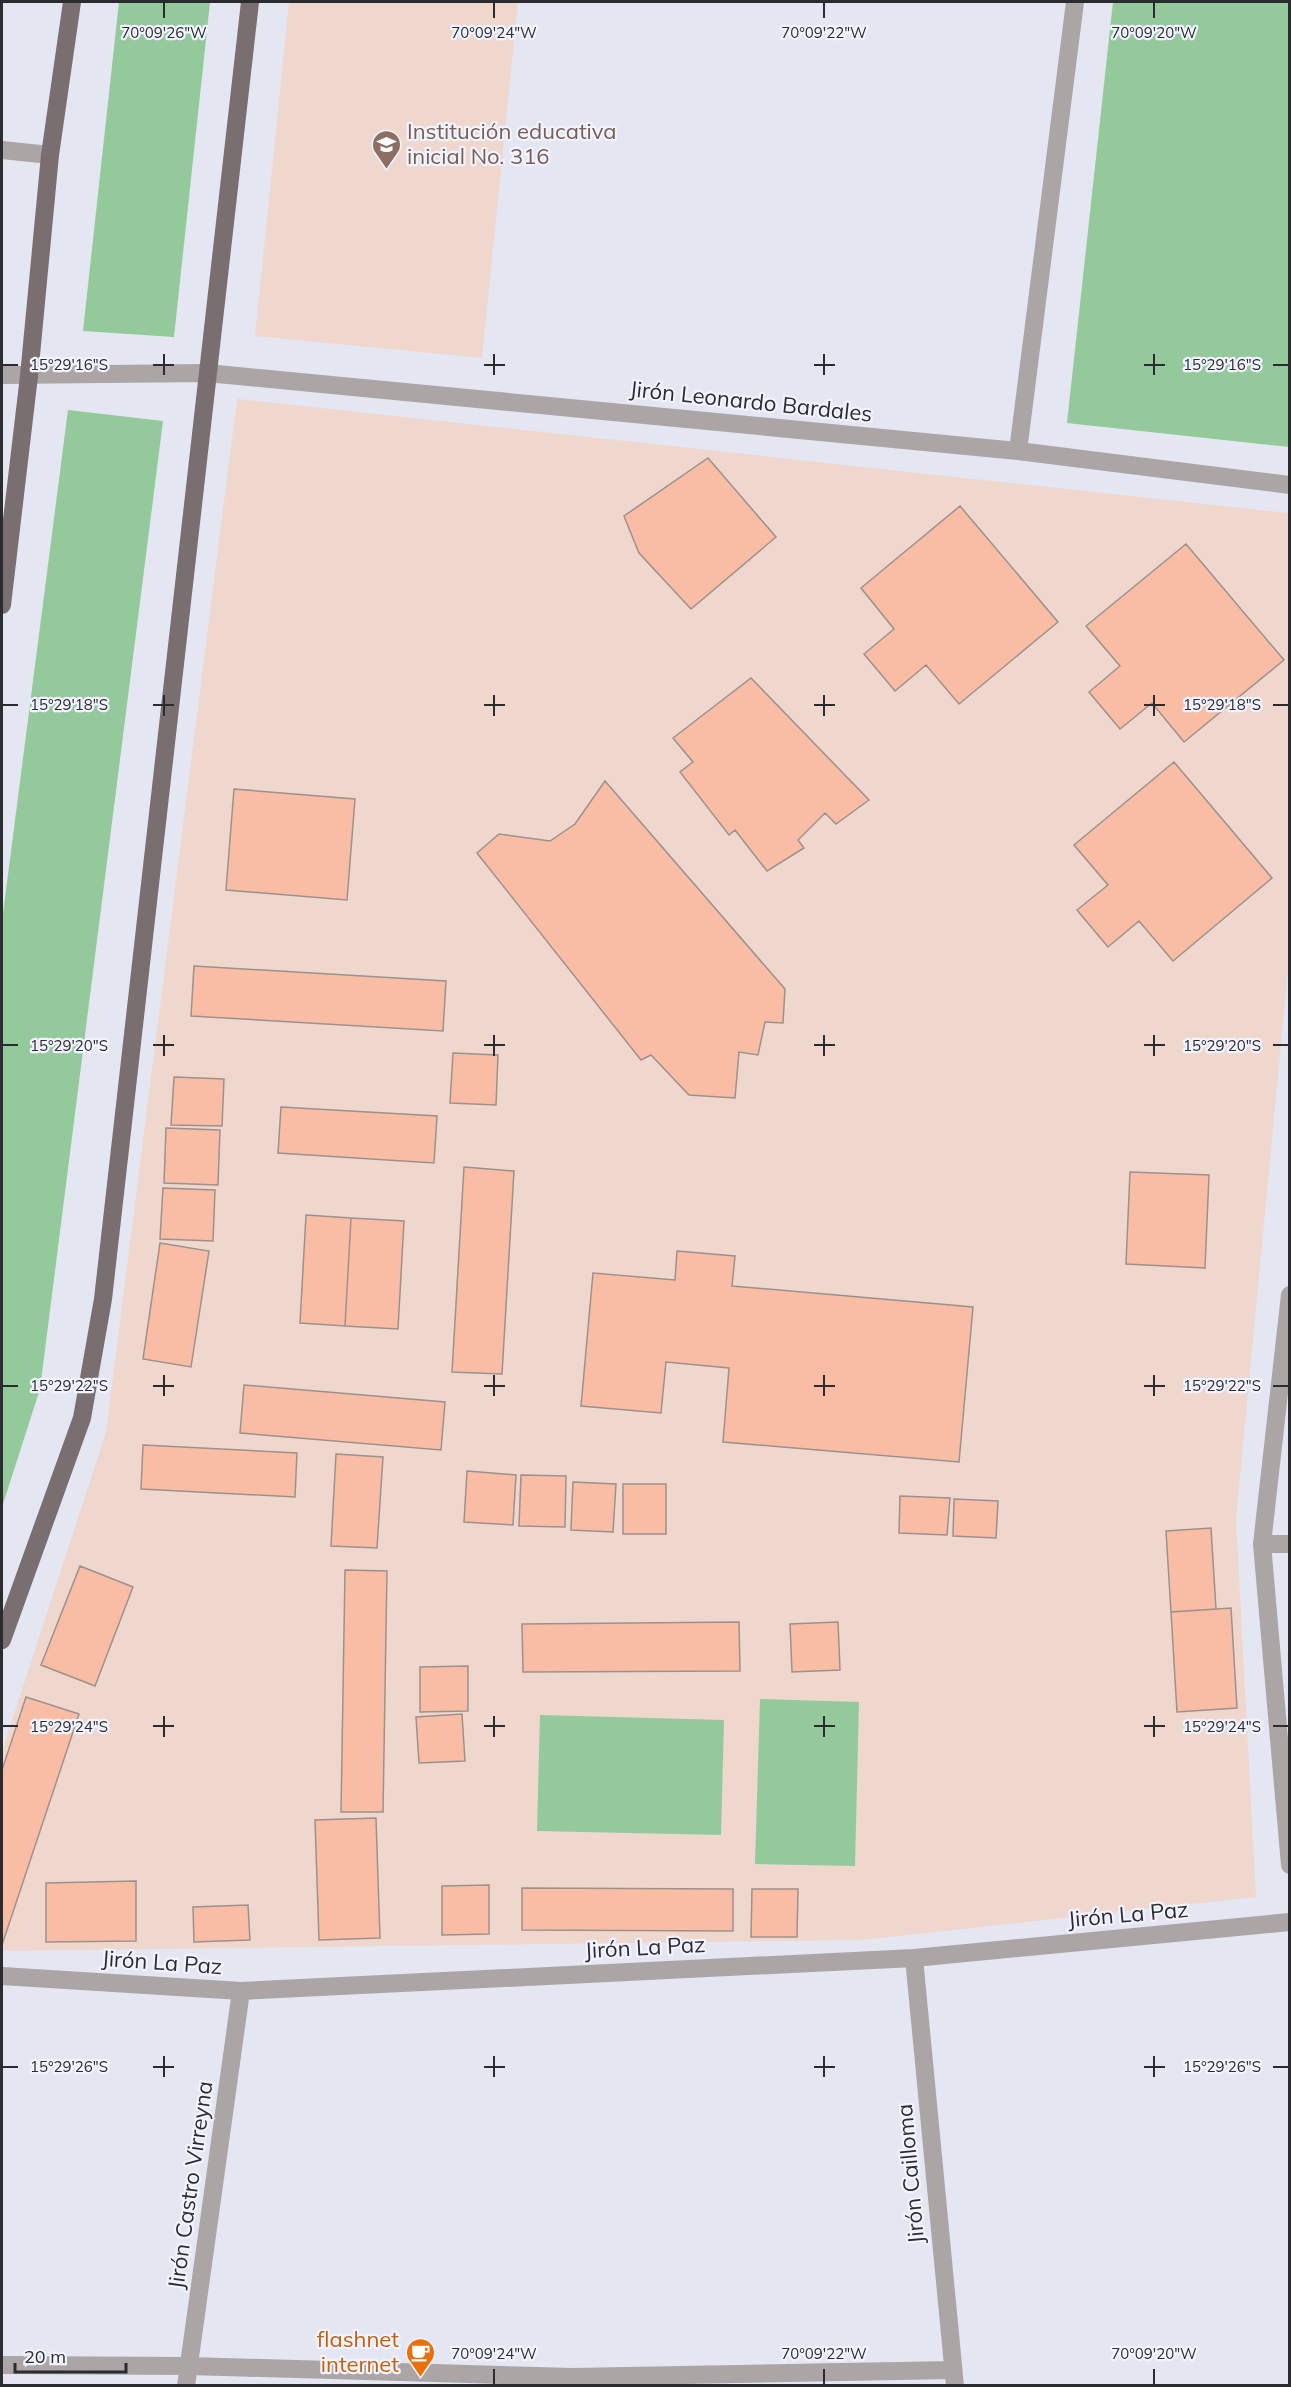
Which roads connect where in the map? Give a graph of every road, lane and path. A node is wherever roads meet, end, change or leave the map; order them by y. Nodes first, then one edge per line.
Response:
1 (72, 2) edge
2 (250, 2) edge
3 (1076, 2) edge
4 (2, 150) edge
5 (50, 155) junction
6 (207, 373) junction
7 (2, 375) edge
8 (28, 376) junction
9 (1018, 451) junction
10 (1290, 485) edge
11 (2, 605) edge
12 (1290, 1295) edge
13 (1262, 1544) junction
14 (1290, 1544) edge
15 (2, 1640) edge
16 (1290, 1865) edge
17 (1290, 1922) edge
18 (914, 1958) junction
19 (2, 1976) edge
20 (241, 1990) junction
21 (2, 2365) edge
22 (189, 2366) junction
23 (954, 2378) edge
24 (573, 2381) edge
25 (186, 2385) edge

1 - 5 main road
2 - 6 main road
3 - 9 street
4 - 5 street
5 - 8 main road
6 - 8 street, Jirón Leonardo Bardales
6 - 9 street, Jirón Leonardo Bardales
6 - 15 main road
7 - 8 street, Jirón Leonardo Bardales
8 - 11 main road
9 - 10 street, Jirón Leonardo Bardales
12 - 13 street
13 - 14 street
13 - 16 street
17 - 18 street, Jirón La Paz
18 - 20 street, Jirón La Paz
18 - 23 street, Jirón Cailloma
19 - 20 street, Jirón La Paz
20 - 22 street, Jirón Castro Virreyna
21 - 22 street
22 - 24 street
22 - 25 street, Jirón Castro Virreyna
23 - 24 street

